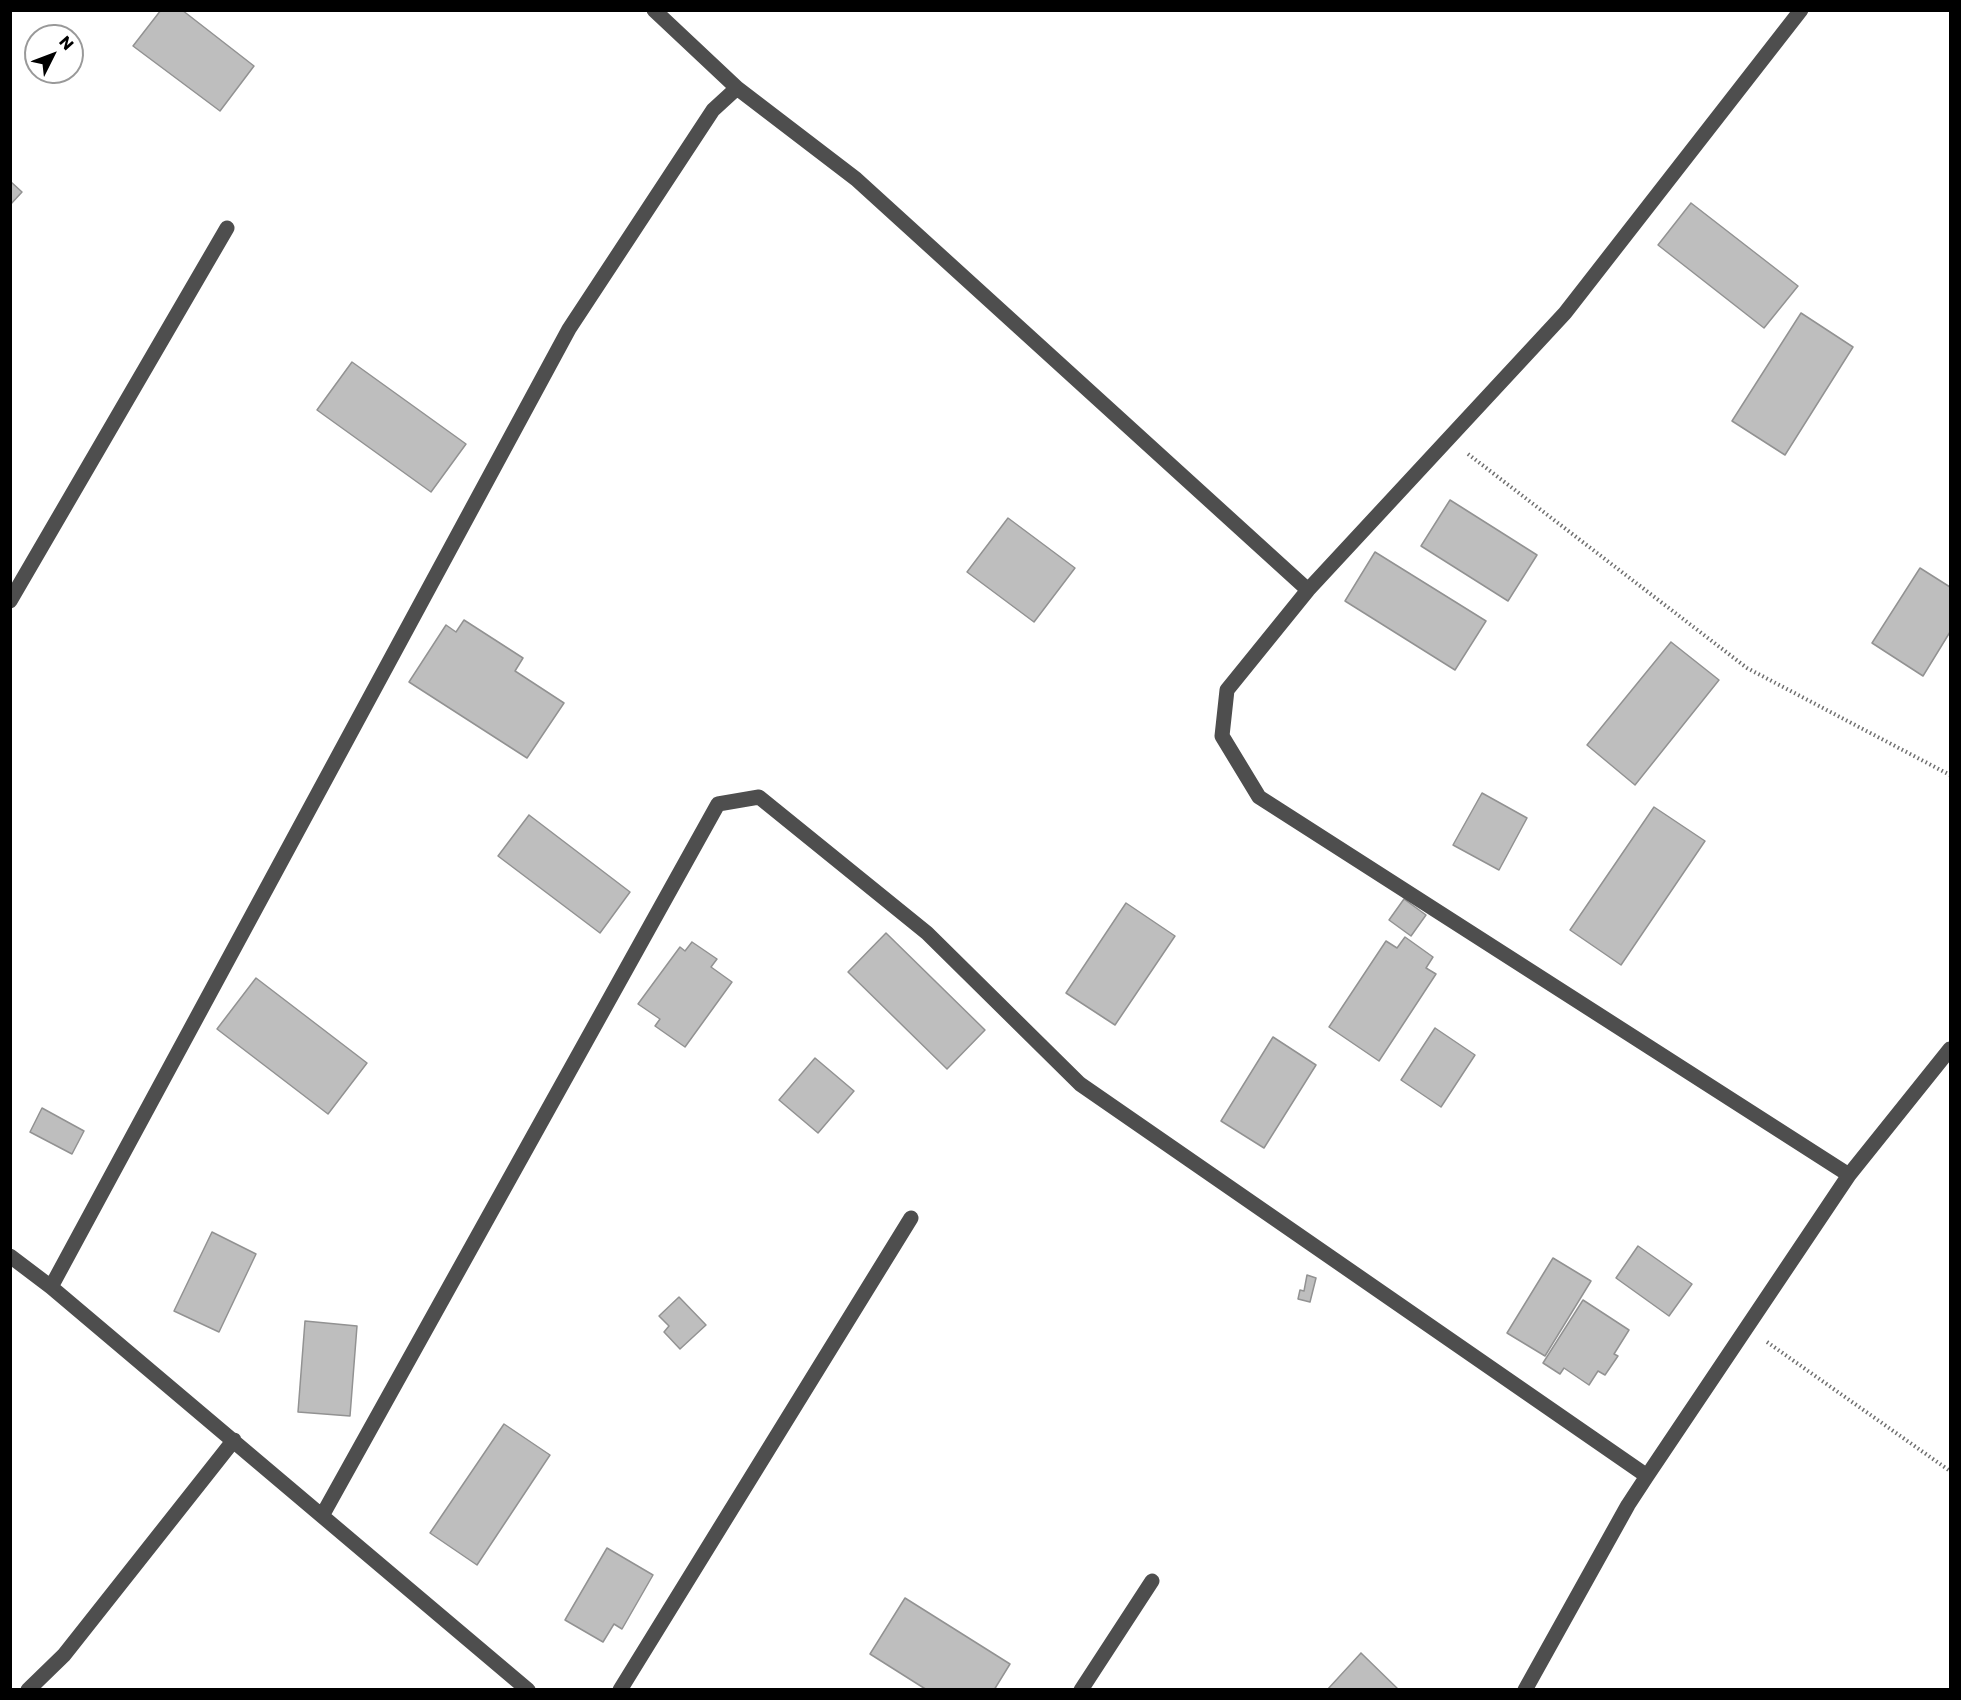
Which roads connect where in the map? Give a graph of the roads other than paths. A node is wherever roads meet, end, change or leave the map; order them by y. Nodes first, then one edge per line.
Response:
1 (654, 10) edge
2 (1801, 10) edge
3 (737, 88) junction
4 (227, 228) dead end
5 (1308, 590) junction
6 (10, 601) edge
7 (1950, 1049) edge
8 (1849, 1174) junction
9 (911, 1218) dead end
10 (10, 1256) edge
11 (51, 1287) junction
12 (234, 1440) junction
13 (1647, 1476) junction
14 (323, 1514) junction
15 (1152, 1581) dead end
16 (28, 1689) edge
17 (528, 1689) edge
18 (620, 1689) edge
19 (1081, 1689) edge
20 (1526, 1689) edge

1 - 3 street
2 - 5 street
3 - 5 street
3 - 11 street
4 - 6 street
5 - 8 street
7 - 8 street
8 - 13 street
9 - 18 street
10 - 11 street
11 - 12 street
12 - 14 street
12 - 16 street
13 - 14 street
13 - 20 street
14 - 17 street
15 - 19 street

